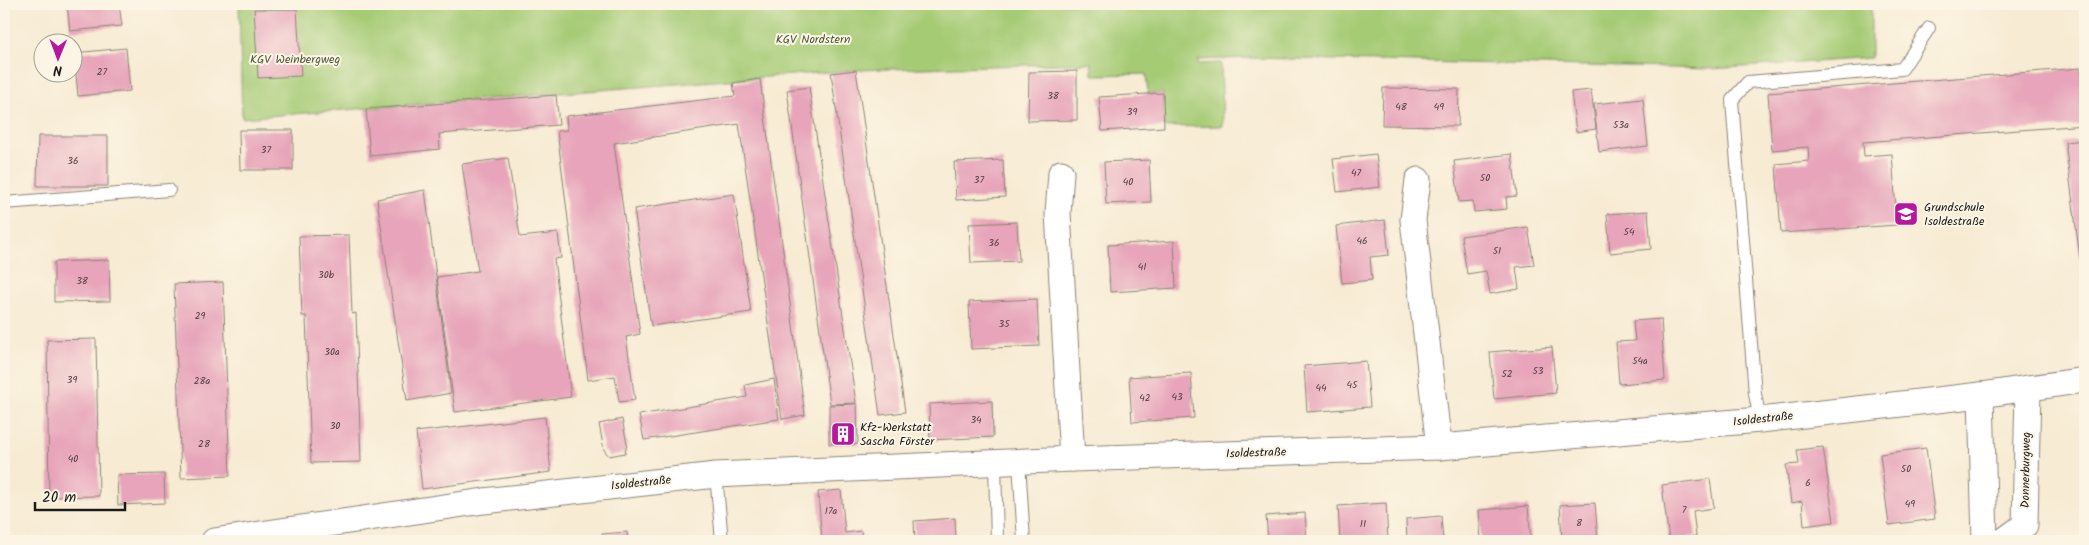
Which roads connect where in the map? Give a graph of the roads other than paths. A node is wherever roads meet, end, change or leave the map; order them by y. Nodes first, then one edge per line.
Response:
1 (1929, 28) dead end
2 (1061, 173) dead end
3 (1418, 180) dead end
4 (169, 190) dead end
5 (4, 203) edge
6 (2085, 380) edge
7 (2028, 388) junction
8 (1981, 395) junction
9 (1760, 420) junction
10 (1439, 447) junction
11 (1072, 459) junction
12 (995, 462) junction
13 (1019, 462) junction
14 (716, 475) junction
15 (214, 541) edge
16 (722, 541) edge
17 (997, 541) edge
18 (1024, 541) edge
19 (1985, 541) edge
20 (2003, 541) edge

1 - 9 lane
2 - 11 street
3 - 10 street
4 - 5 lane
6 - 7 street, Isoldestraße
7 - 8 street, Isoldestraße
7 - 20 street, Donnerburgweg
8 - 9 street, Isoldestraße
8 - 19 street
9 - 10 street, Isoldestraße
10 - 11 street, Isoldestraße
11 - 13 street, Isoldestraße
12 - 13 street, Isoldestraße
12 - 14 street, Isoldestraße
12 - 17 lane
13 - 18 lane
14 - 15 street, Isoldestraße
14 - 16 lane

